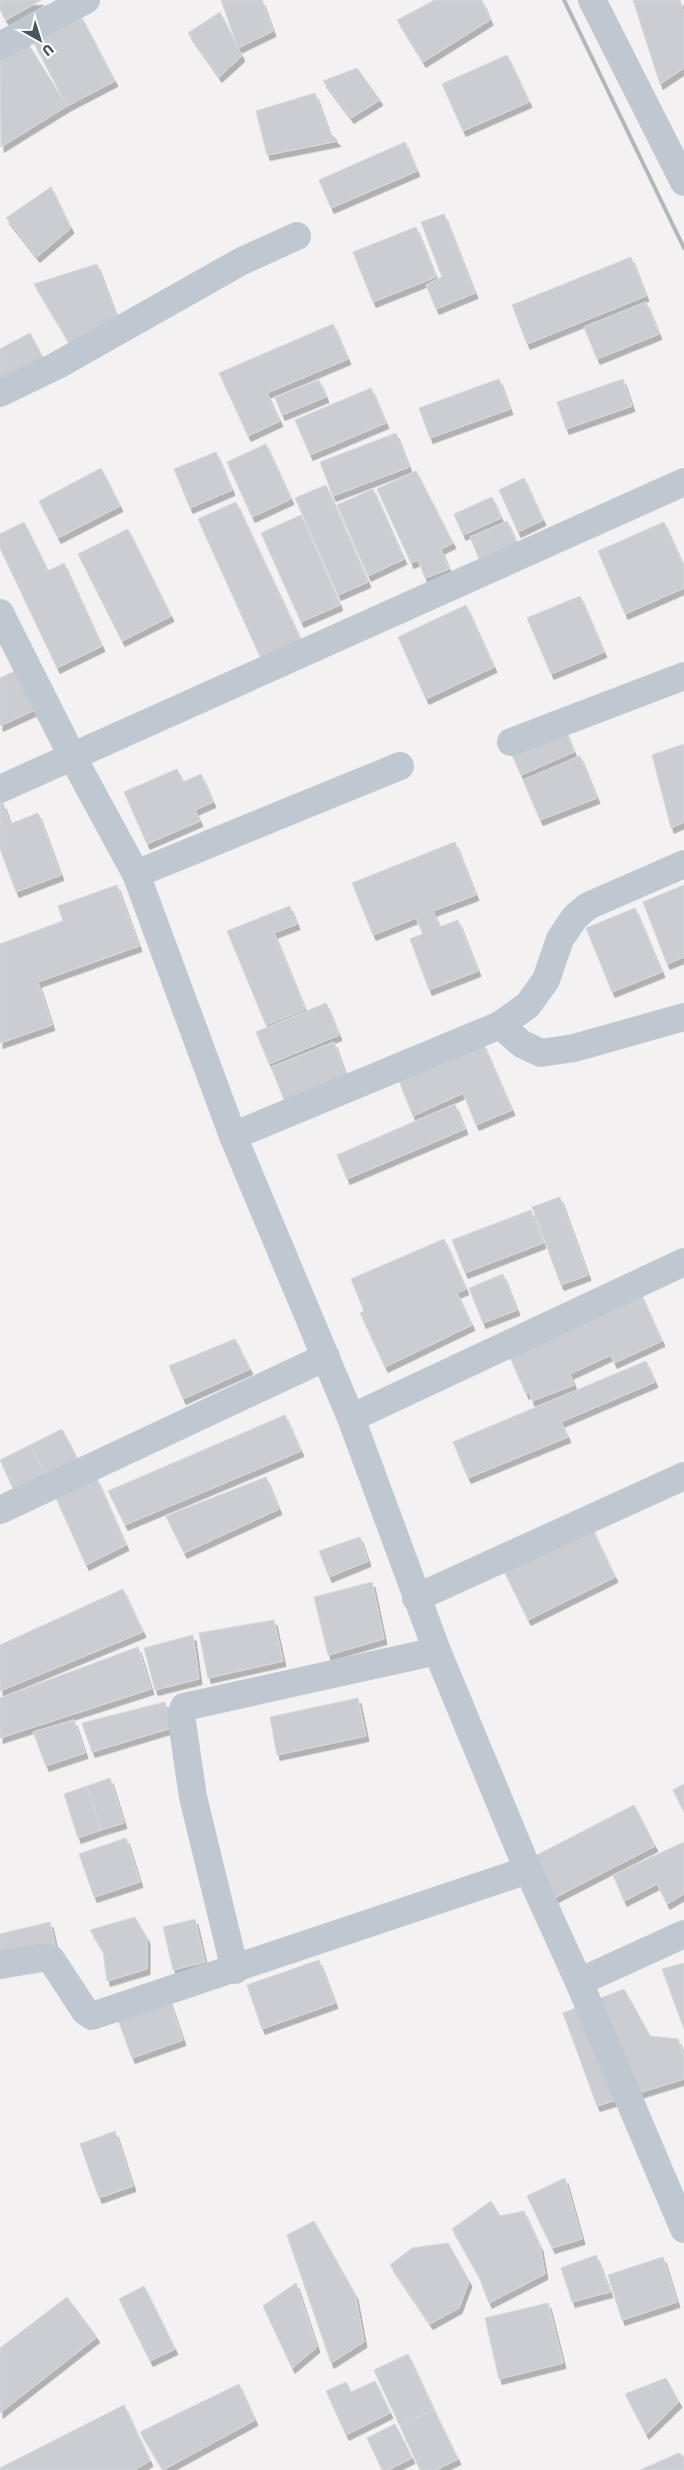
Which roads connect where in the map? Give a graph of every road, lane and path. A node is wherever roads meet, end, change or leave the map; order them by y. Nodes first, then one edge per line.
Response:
1 (86, 0) edge
2 (592, 0) edge
3 (0, 46) edge
4 (673, 135) edge
5 (684, 182) edge
6 (297, 236) dead end
7 (0, 393) edge
8 (684, 482) edge
9 (0, 613) edge
10 (684, 676) edge
11 (511, 742) dead end
12 (72, 756) junction
13 (400, 766) dead end
14 (0, 789) edge
15 (684, 864) edge
16 (136, 874) junction
17 (684, 1017) edge
18 (500, 1024) junction
19 (233, 1136) junction
20 (684, 1262) edge
21 (326, 1357) junction
22 (351, 1418) junction
23 (684, 1476) edge
24 (0, 1510) edge
25 (416, 1598) junction
26 (437, 1651) junction
27 (528, 1870) junction
28 (684, 1934) edge
29 (0, 1965) edge
30 (235, 1970) junction
31 (579, 1982) junction
32 (684, 2229) edge

1 - 3 street
2 - 4 street
4 - 5 street
6 - 7 street
8 - 12 street
9 - 12 street
10 - 11 street
12 - 14 street
12 - 16 street
13 - 16 street
15 - 18 street
16 - 19 street
17 - 18 street
18 - 19 street
19 - 21 street
20 - 22 street
21 - 22 street
21 - 24 street
22 - 25 street
23 - 25 street
25 - 26 street
26 - 27 street
26 - 30 street
27 - 30 street
27 - 31 street
28 - 31 street
29 - 30 street
31 - 32 street

